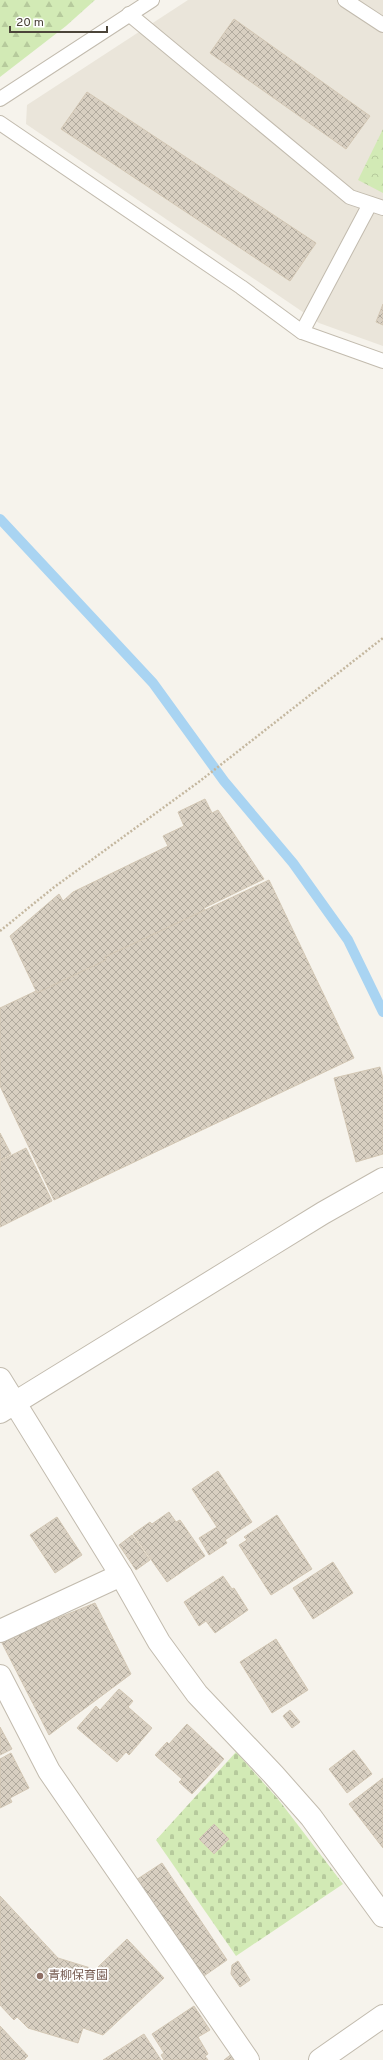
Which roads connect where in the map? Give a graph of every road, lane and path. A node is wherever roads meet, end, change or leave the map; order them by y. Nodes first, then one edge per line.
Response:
1 (152, 0) edge
2 (345, 0) edge
3 (129, 14) junction
4 (383, 25) edge
5 (0, 99) edge
6 (0, 123) edge
7 (377, 206) edge
8 (302, 332) junction
9 (383, 361) edge
10 (383, 638) edge
11 (0, 931) edge
12 (383, 1179) edge
13 (0, 1379) edge
14 (7, 1408) edge
15 (121, 1576) junction
16 (0, 1631) edge
17 (0, 1676) edge
18 (383, 1916) edge
19 (383, 2016) edge
20 (248, 2060) edge
21 (320, 2060) edge

1 - 3 lane
2 - 4 lane
3 - 5 lane
3 - 7 lane
6 - 8 lane
7 - 8 lane
8 - 9 lane
10 - 11 path
12 - 14 street
13 - 14 street
14 - 15 street
15 - 16 street
15 - 18 street
17 - 20 street
19 - 21 street

